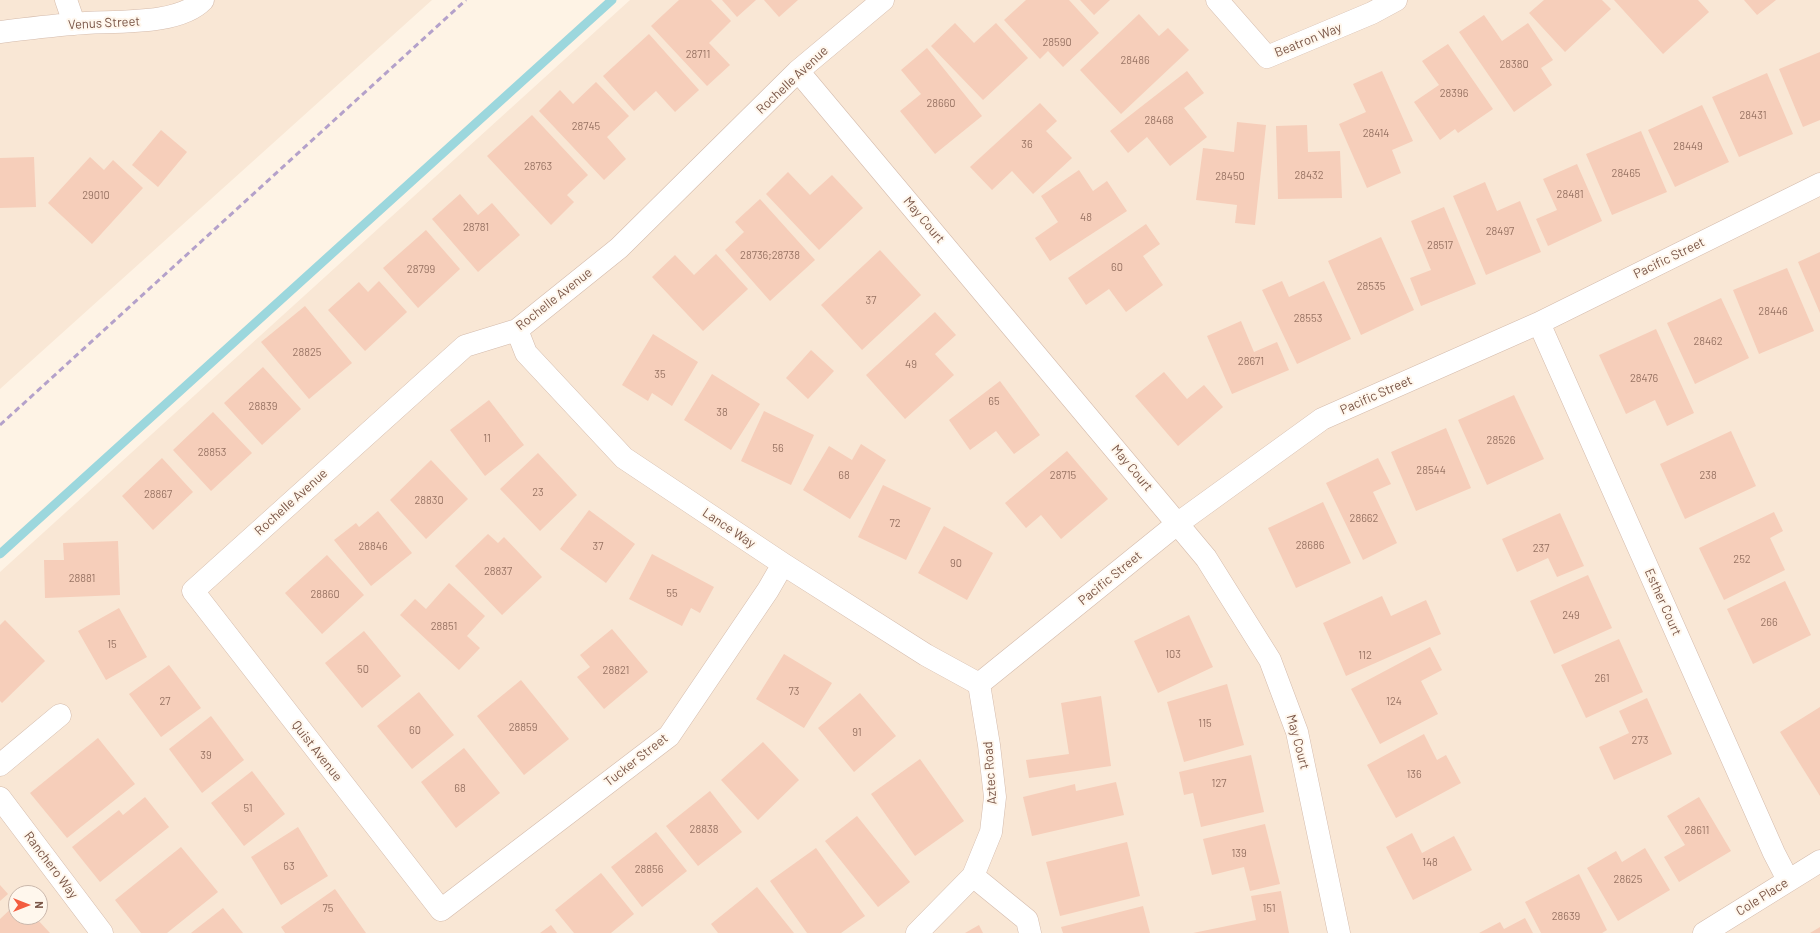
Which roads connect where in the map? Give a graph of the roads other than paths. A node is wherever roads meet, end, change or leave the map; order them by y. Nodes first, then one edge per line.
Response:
1 (66, 0) edge
2 (203, 0) edge
3 (883, 0) edge
4 (1217, 0) edge
5 (1396, 0) edge
6 (74, 24) junction
7 (0, 32) edge
8 (798, 71) junction
9 (1820, 184) edge
10 (1539, 323) junction
11 (517, 330) junction
12 (1177, 524) junction
13 (783, 564) junction
14 (192, 591) joint
15 (979, 684) junction
16 (60, 715) dead end
17 (0, 765) edge
18 (0, 798) edge
19 (1820, 861) edge
20 (973, 876) junction
21 (1788, 880) junction
22 (441, 910) joint
23 (102, 933) edge
24 (917, 933) edge
25 (1030, 933) edge
26 (1339, 933) edge
27 (1704, 933) edge

1 - 6 street
2 - 6 street, Venus Street
3 - 8 street, Rochelle Avenue
4 - 5 street, Beatron Way
6 - 7 street, Venus Street
8 - 11 street, Rochelle Avenue
8 - 12 street, May Court
9 - 10 street, Pacific Street
10 - 12 street, Pacific Street
10 - 21 street, Esther Court
11 - 13 street, Lance Way
11 - 14 street, Rochelle Avenue
12 - 15 street, Pacific Street
12 - 26 street, May Court
13 - 15 street, Lance Way
13 - 22 street, Tucker Street
14 - 22 street, Quist Avenue
15 - 20 street, Aztec Road
16 - 17 street
18 - 23 street, Ranchero Way
19 - 21 street, Cole Place
20 - 24 street, Aztec Road
20 - 25 street
21 - 27 street, Cole Place

